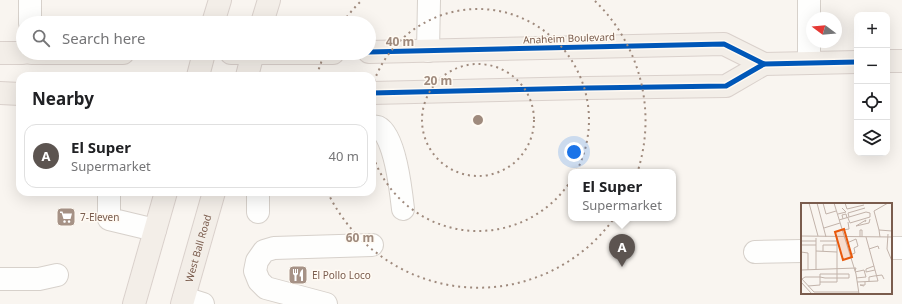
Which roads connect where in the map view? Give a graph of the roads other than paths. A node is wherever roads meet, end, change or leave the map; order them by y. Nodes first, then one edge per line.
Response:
1 (30, 0) edge
2 (220, 0) edge
3 (269, 0) edge
4 (429, 0) edge
5 (808, 0) edge
6 (30, 16) edge
7 (215, 16) edge
8 (264, 16) edge
9 (428, 51) junction
10 (376, 52) edge
11 (0, 53) edge
12 (16, 53) edge
13 (202, 60) edge
14 (251, 60) edge
15 (902, 61) edge
16 (854, 62) edge
17 (890, 62) edge
18 (809, 63) junction
19 (764, 64) junction
20 (199, 72) edge
21 (248, 72) edge
22 (376, 93) edge
23 (0, 94) edge
24 (16, 94) edge
25 (376, 127) edge
26 (109, 196) edge
27 (165, 196) edge
28 (213, 196) edge
29 (404, 209) dead end
30 (155, 230) junction
31 (372, 245) dead end
32 (801, 251) edge
33 (755, 252) dead end
34 (56, 275) dead end
35 (0, 279) edge
36 (190, 302) edge
37 (134, 304) edge
38 (326, 304) edge

1 - 6 lane
2 - 7 main road
3 - 8 main road
4 - 9 lane
5 - 18 lane
9 - 10 main road, Anaheim Boulevard
9 - 19 main road, Anaheim Boulevard
11 - 12 main road
13 - 20 main road
14 - 21 main road
15 - 17 main road
16 - 18 main road, Anaheim Boulevard
18 - 19 main road, Anaheim Boulevard
19 - 22 main road, Anaheim Boulevard
23 - 24 main road
25 - 29 lane
26 - 30 lane
27 - 30 main road
28 - 36 main road, West Ball Road
30 - 37 main road
31 - 38 lane
32 - 33 lane
34 - 35 lane

